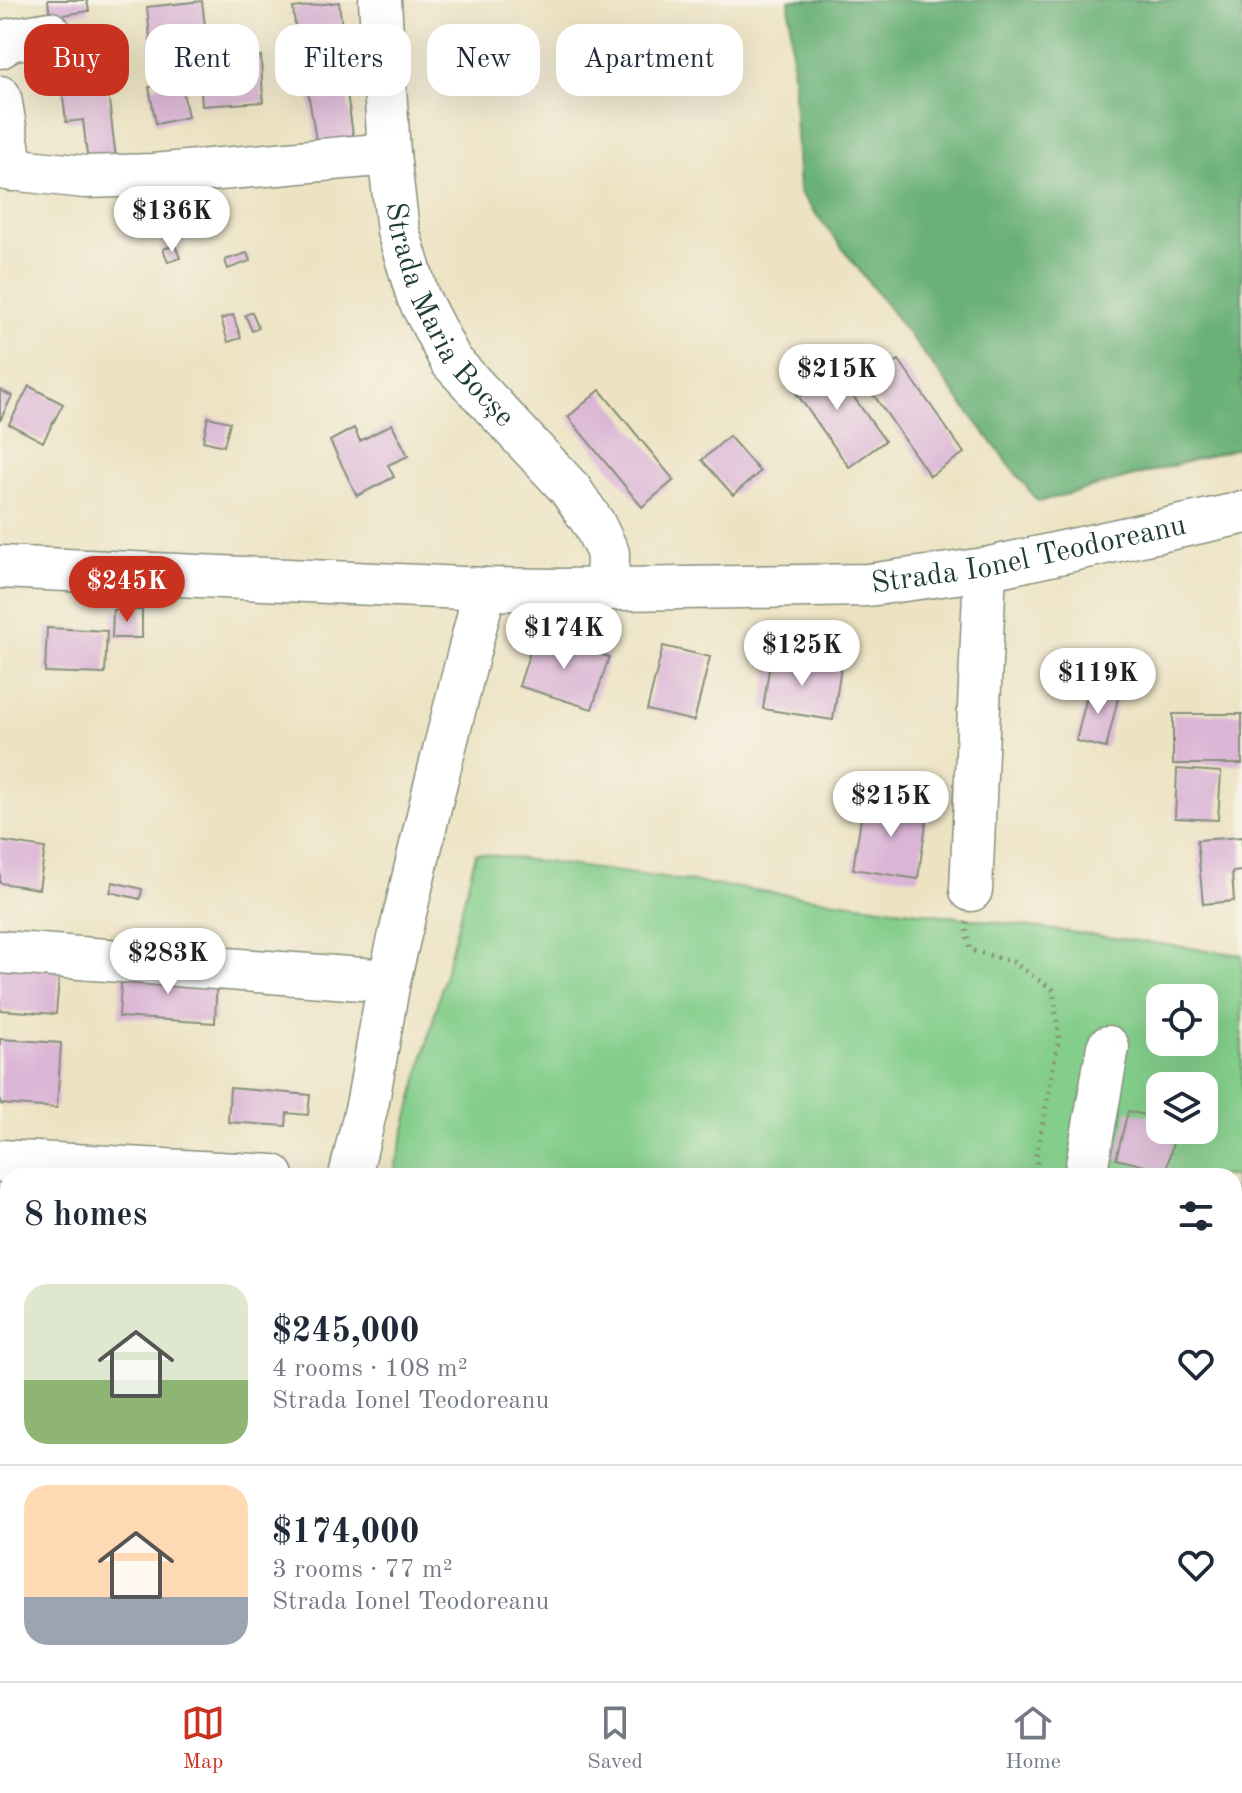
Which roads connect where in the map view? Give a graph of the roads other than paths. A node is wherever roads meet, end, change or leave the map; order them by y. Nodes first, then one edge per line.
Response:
1 (380, 0) edge
2 (24, 37) edge
3 (0, 47) edge
4 (0, 97) edge
5 (389, 154) junction
6 (6, 169) edge
7 (1242, 513) edge
8 (0, 567) edge
9 (985, 569) junction
10 (485, 589) junction
11 (607, 589) junction
12 (971, 890) road end
13 (0, 952) edge
14 (389, 981) junction
15 (1108, 1047) dead end
16 (0, 1161) edge
17 (127, 1168) edge
18 (352, 1168) edge
19 (1086, 1168) edge

1 - 5 street, Strada Maria Bocșe
2 - 3 street
4 - 6 street
5 - 6 street
5 - 11 street, Strada Maria Bocșe
7 - 9 street, Strada Ionel Teodoreanu
8 - 10 street, Strada Ionel Teodoreanu
9 - 11 street, Strada Ionel Teodoreanu
9 - 12 street
10 - 11 street, Strada Ionel Teodoreanu
10 - 14 street
13 - 14 street
14 - 18 street
15 - 19 street
16 - 17 street

